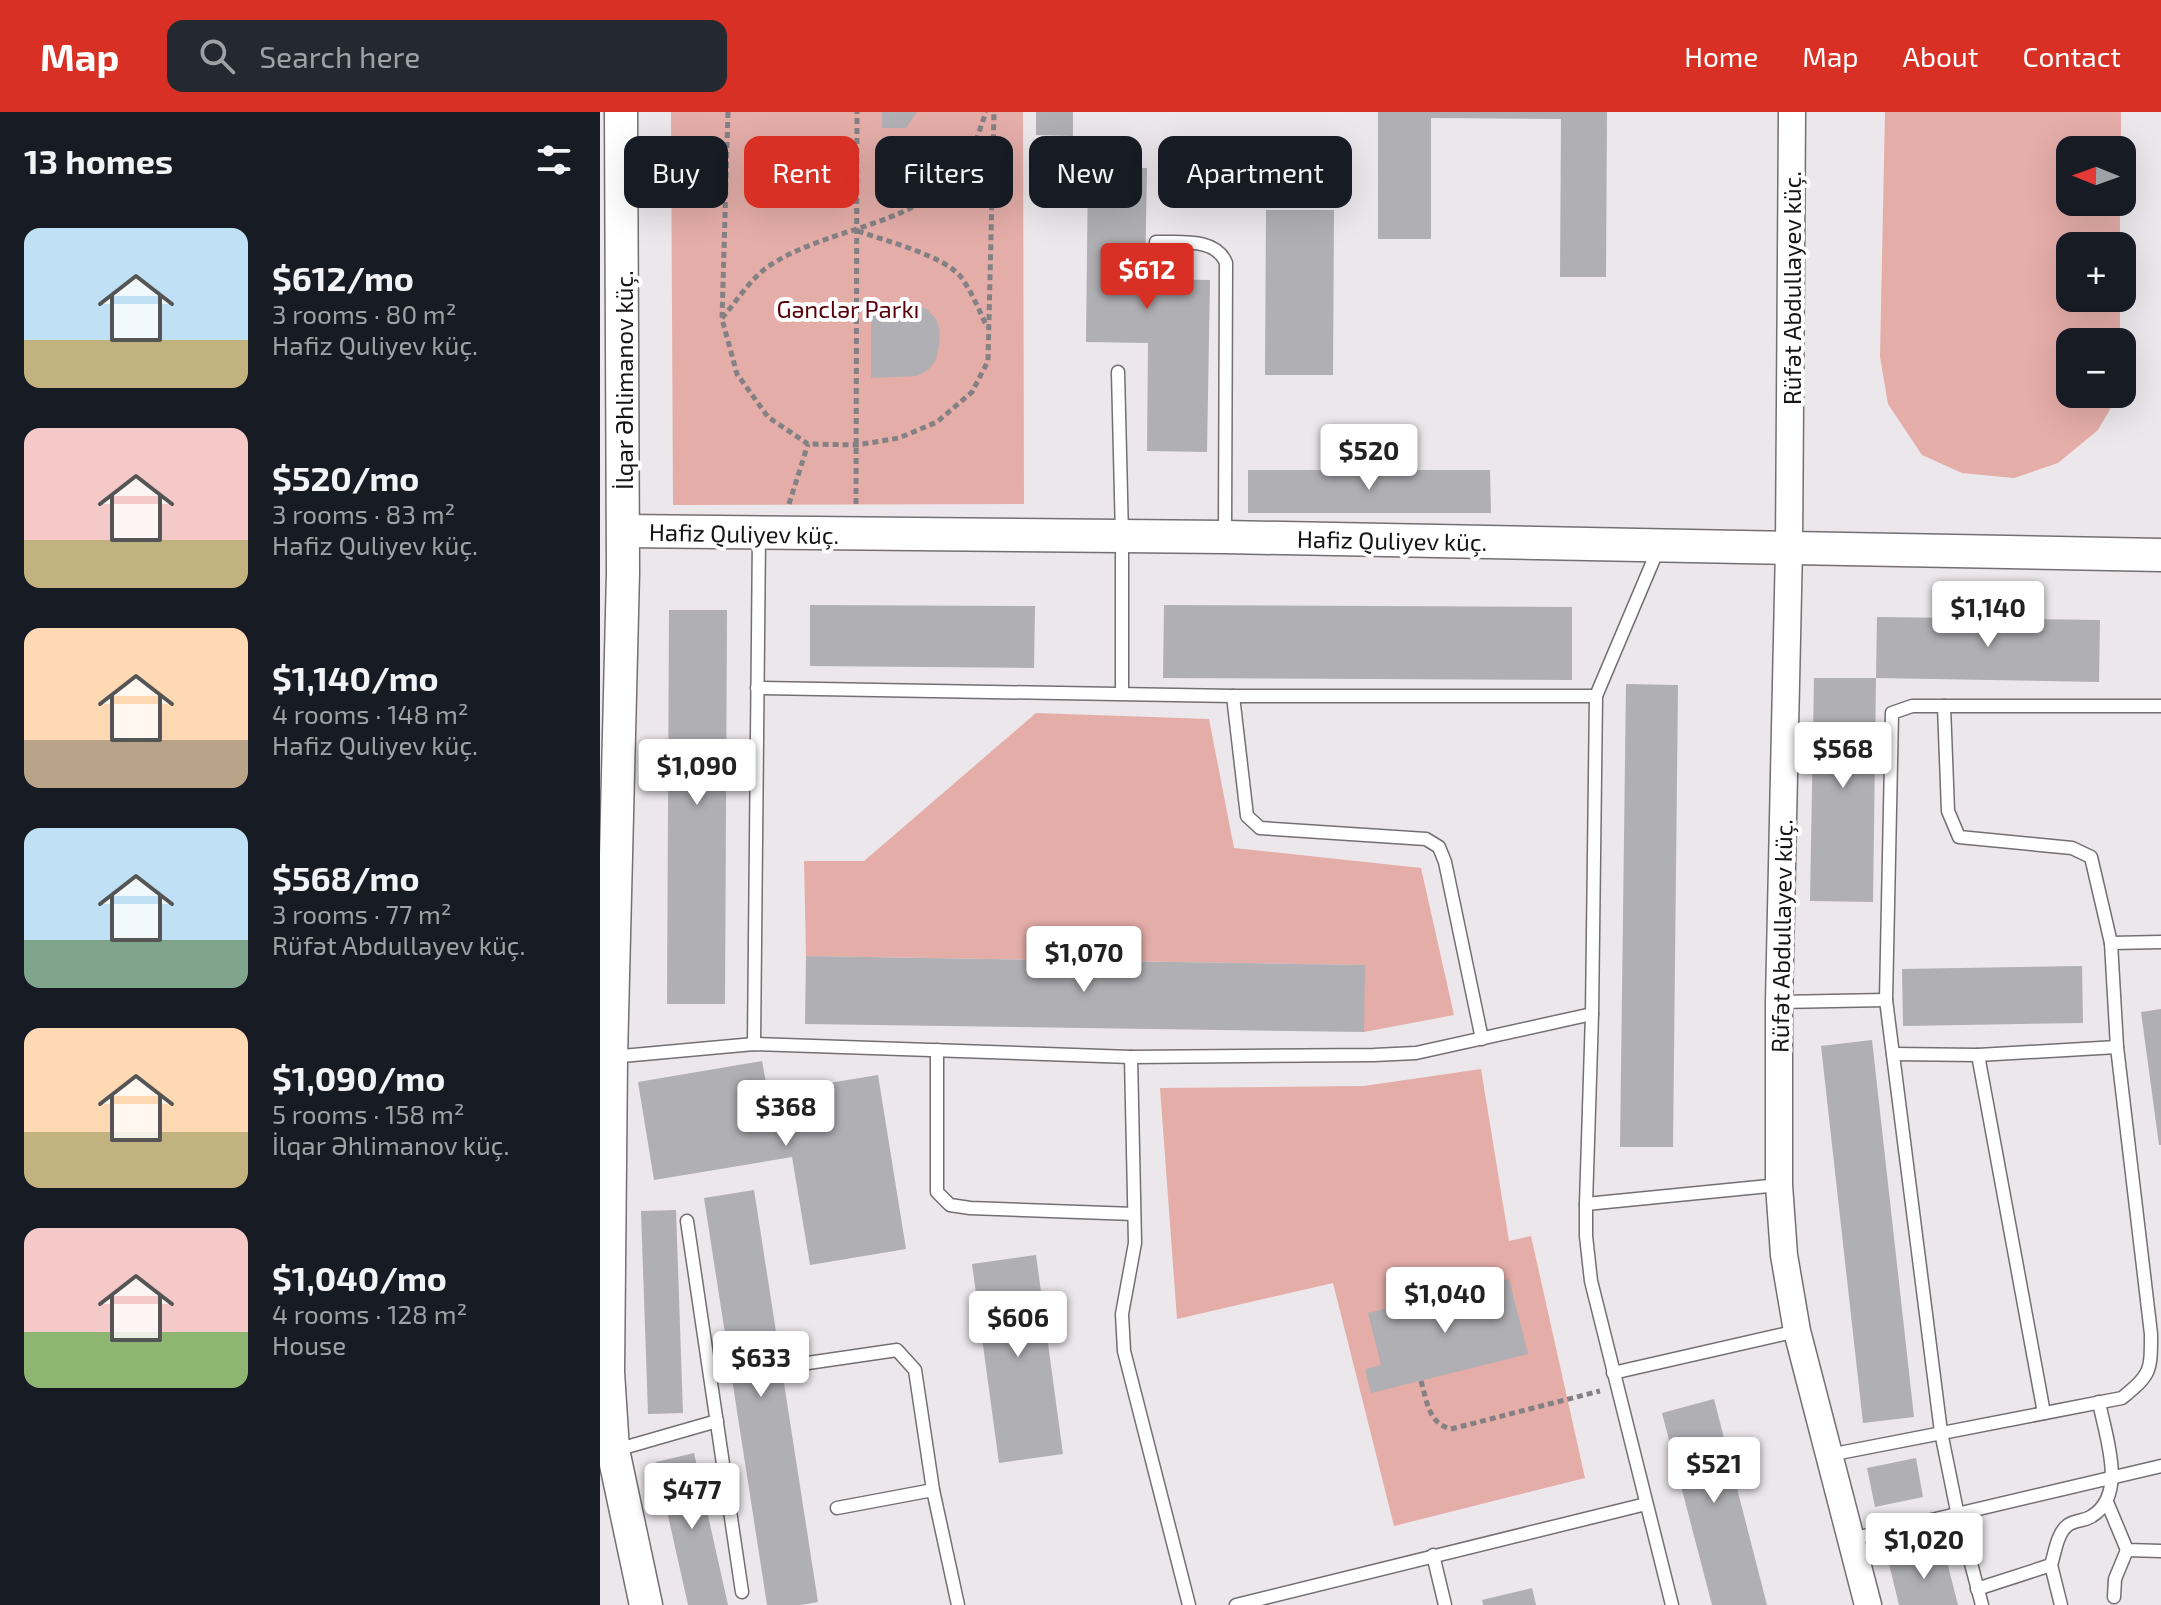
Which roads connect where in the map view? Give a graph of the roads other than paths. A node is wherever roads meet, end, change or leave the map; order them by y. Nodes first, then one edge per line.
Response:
1 (621, 112) edge
2 (1792, 112) edge
3 (1156, 242) dead end
4 (1118, 372) dead end
5 (624, 531) junction
6 (759, 534) junction
7 (1122, 536) junction
8 (1225, 537) junction
9 (1660, 545) junction
10 (1789, 547) junction
11 (2161, 555) edge
12 (757, 688) junction
13 (1122, 693) junction
14 (1233, 696) junction
15 (1596, 696) junction
16 (1944, 706) junction
17 (2161, 706) edge
18 (2161, 942) edge
19 (2111, 943) junction
20 (1886, 1000) junction
21 (1779, 1002) junction
22 (1592, 1014) junction
23 (1482, 1039) junction
24 (754, 1044) junction
25 (2117, 1047) junction
26 (937, 1050) junction
27 (1893, 1054) junction
28 (1978, 1055) junction
29 (611, 1057) junction
30 (1131, 1057) junction
31 (1779, 1185) junction
32 (1586, 1204) junction
33 (1134, 1214) junction
34 (687, 1221) dead end
35 (1797, 1331) junction
36 (794, 1365) dead end
37 (1613, 1373) junction
38 (2099, 1402) junction
39 (2044, 1413) junction
40 (717, 1421) junction
41 (1941, 1432) junction
42 (607, 1452) edge
43 (1829, 1455) junction
44 (2161, 1466) edge
45 (2112, 1478) junction
46 (933, 1490) junction
47 (2107, 1502) junction
48 (1646, 1504) junction
49 (837, 1508) dead end
50 (1958, 1516) junction
51 (1851, 1539) junction
52 (2127, 1550) junction
53 (2161, 1551) edge
54 (1433, 1555) junction
55 (1969, 1556) dead end
56 (2051, 1565) junction
57 (1977, 1589) junction
58 (742, 1592) dead end
59 (2114, 1597) dead end
60 (646, 1605) edge
61 (958, 1605) edge
62 (1189, 1605) edge
63 (1236, 1605) edge
64 (1445, 1605) edge
65 (1672, 1605) edge
66 (1868, 1605) edge
67 (1982, 1605) edge
68 (2061, 1605) edge

1 - 5 street, İlqar Əhlimanov küç.
2 - 10 street, Rüfət Abdullayev küç.
3 - 8 lane
4 - 7 lane
5 - 6 street, Hafiz Quliyev küç.
5 - 29 street, İlqar Əhlimanov küç.
6 - 7 street, Hafiz Quliyev küç.
6 - 12 lane
7 - 8 street, Hafiz Quliyev küç.
7 - 13 lane
8 - 9 street, Hafiz Quliyev küç.
9 - 10 street, Hafiz Quliyev küç.
9 - 15 lane
10 - 11 street, Hafiz Quliyev küç.
10 - 21 street, Rüfət Abdullayev küç.
12 - 13 lane
12 - 24 lane
13 - 14 lane
14 - 15 lane
14 - 23 lane
15 - 22 lane
16 - 17 lane
16 - 19 lane
16 - 20 lane
18 - 19 lane
19 - 25 lane
20 - 21 lane
20 - 27 lane
21 - 31 street, Rüfət Abdullayev küç.
22 - 23 lane
22 - 32 lane
23 - 30 lane
24 - 26 lane
24 - 29 lane
25 - 28 lane
25 - 38 lane
26 - 30 lane
26 - 33 lane
27 - 28 lane
27 - 41 lane
28 - 39 lane
29 - 42 street, İlqar Əhlimanov küç.
30 - 33 lane
31 - 32 lane
31 - 35 street, Rüfət Abdullayev küç.
32 - 37 lane
33 - 62 lane
34 - 40 lane
35 - 37 lane
35 - 43 street, Rüfət Abdullayev küç.
36 - 46 lane
37 - 48 lane
38 - 39 lane
38 - 45 lane
39 - 41 lane
40 - 42 lane
40 - 58 lane
41 - 43 lane
41 - 50 lane
42 - 60 street, İlqar Əhlimanov küç.
43 - 51 street, Rüfət Abdullayev küç.
44 - 45 lane
45 - 47 lane
45 - 50 lane
46 - 49 lane
46 - 61 lane
47 - 52 lane
47 - 56 lane
48 - 54 lane
48 - 65 lane
50 - 51 lane
51 - 66 street, Rüfət Abdullayev küç.
52 - 53 lane
52 - 59 lane
54 - 63 lane
54 - 64 lane
55 - 57 lane
56 - 57 lane
56 - 68 lane
57 - 67 lane

